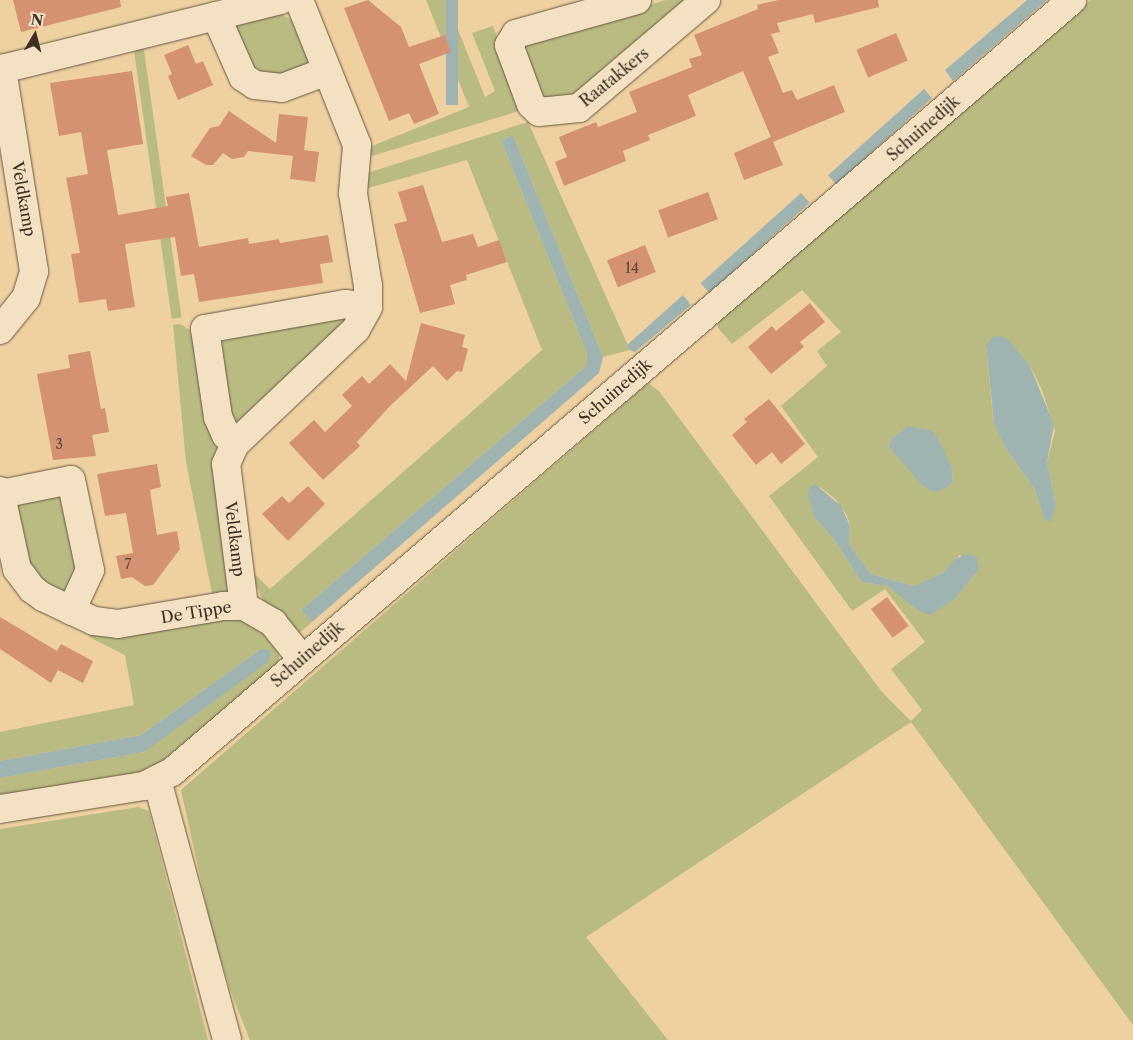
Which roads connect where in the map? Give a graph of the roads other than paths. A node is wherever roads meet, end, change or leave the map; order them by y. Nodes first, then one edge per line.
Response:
1 (281, 0) edge
2 (299, 0) edge
3 (638, 0) edge
4 (706, 0) edge
5 (1072, 0) edge
6 (216, 16) junction
7 (327, 71) junction
8 (368, 307) junction
9 (0, 330) edge
10 (235, 444) junction
11 (0, 492) edge
12 (244, 606) junction
13 (71, 611) junction
14 (301, 658) junction
15 (157, 780) junction
16 (0, 809) edge
17 (227, 1040) edge

1 - 6 street, Veldkamp
2 - 7 street
3 - 4 street, Raatakkers
5 - 14 street, Schuinedijk
6 - 7 street
6 - 9 street, Veldkamp
7 - 8 street
8 - 10 street, Veldkamp
8 - 10 street
10 - 12 street, Veldkamp
11 - 13 street, De Tippe
11 - 13 street, De Tippe
12 - 13 street, De Tippe
12 - 14 street, De Tippe
14 - 15 street, Schuinedijk
15 - 16 street, Schuinedijk
15 - 17 street

